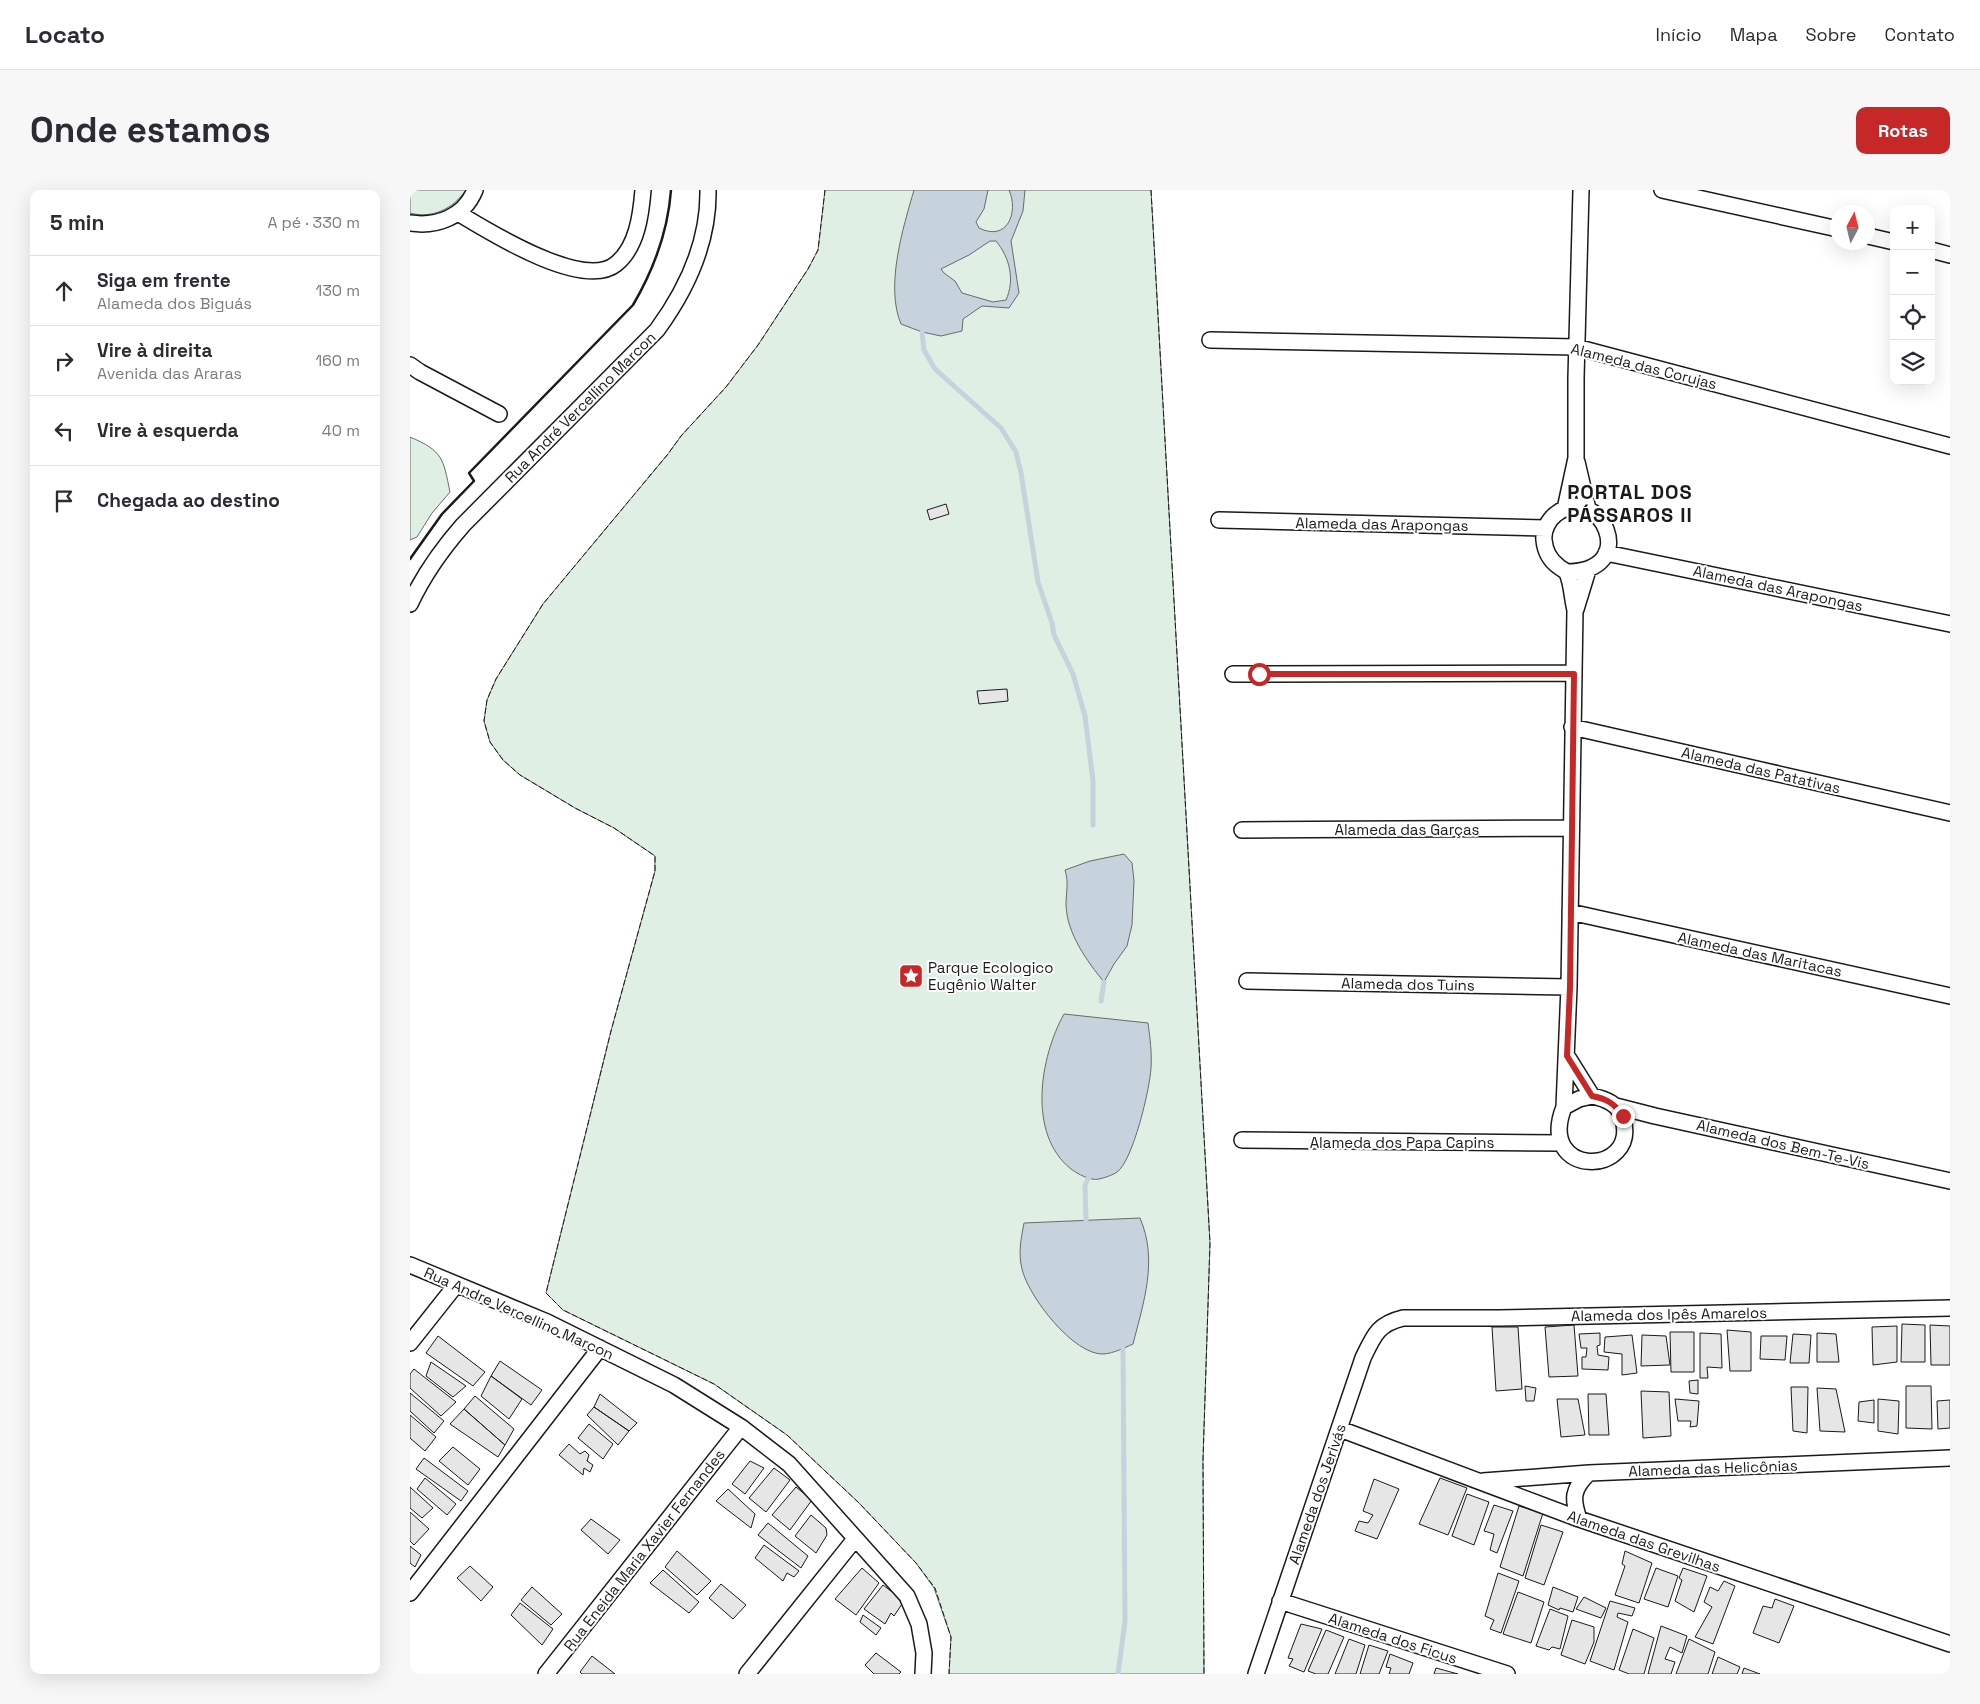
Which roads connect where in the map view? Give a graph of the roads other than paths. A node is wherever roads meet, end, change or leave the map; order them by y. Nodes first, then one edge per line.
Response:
1 (474, 190) edge
2 (643, 190) edge
3 (708, 190) edge
4 (1581, 190) edge
5 (1662, 190) edge
6 (458, 213) junction
7 (410, 223) edge
8 (1830, 227) edge
9 (1875, 238) edge
10 (1890, 241) edge
11 (1935, 251) edge
12 (1950, 255) edge
13 (1210, 340) dead end
14 (1576, 346) junction
15 (410, 365) edge
16 (500, 414) dead end
17 (1950, 446) edge
18 (1576, 458) junction
19 (1565, 509) junction
20 (1588, 509) junction
21 (1219, 520) dead end
22 (1546, 528) junction
23 (1606, 552) junction
24 (1588, 570) junction
25 (1566, 572) junction
26 (410, 604) edge
27 (1575, 610) junction
28 (1950, 624) edge
29 (1233, 674) dead end
30 (1574, 674) junction
31 (1572, 726) junction
32 (1950, 813) edge
33 (1571, 828) junction
34 (1242, 830) dead end
35 (1570, 912) junction
36 (1246, 981) dead end
37 (1570, 987) junction
38 (1950, 996) edge
39 (1567, 1056) junction
40 (1592, 1096) junction
41 (1616, 1106) junction
42 (1564, 1107) junction
43 (1242, 1140) dead end
44 (1561, 1142) junction
45 (1950, 1181) edge
46 (410, 1265) edge
47 (456, 1285) junction
48 (1950, 1308) edge
49 (1389, 1322) joint
50 (410, 1342) edge
51 (600, 1348) junction
52 (741, 1427) junction
53 (1340, 1429) junction
54 (1950, 1458) edge
55 (1588, 1473) junction
56 (1476, 1481) junction
57 (1579, 1519) junction
58 (855, 1539) junction
59 (410, 1593) edge
60 (1280, 1601) junction
61 (1950, 1644) edge
62 (546, 1674) edge
63 (747, 1674) edge
64 (923, 1674) edge
65 (1256, 1674) edge
66 (1507, 1674) edge

1 - 6 street
2 - 6 street
3 - 26 street, Rua André Vercellino Marcon
4 - 14 street
5 - 8 street
6 - 7 street
9 - 10 street
11 - 12 street
13 - 14 street, Alameda das Corujas
14 - 17 street, Alameda das Corujas
14 - 18 street
15 - 16 street
18 - 19 street
18 - 20 street
19 - 20 street
19 - 22 street
20 - 23 street
21 - 22 street, Alameda das Arapongas
22 - 25 street
23 - 24 street
23 - 28 street, Alameda das Arapongas
24 - 25 street
24 - 27 street
25 - 27 street
27 - 30 street
29 - 30 street
30 - 31 street
31 - 32 street, Alameda das Patativas
31 - 33 street
33 - 34 street, Alameda das Garças
33 - 35 street
35 - 37 street
35 - 38 street, Alameda das Maritacas
36 - 37 street, Alameda dos Tuins
37 - 39 street
39 - 40 street
39 - 42 street
40 - 41 street
40 - 42 street
41 - 44 street
41 - 45 street, Alameda dos Bem-Te-Vis
42 - 44 street
43 - 44 street, Alameda dos Papa Capins
46 - 47 street, Rua Andre Vercellino Marcon
47 - 50 street
47 - 51 street, Rua Andre Vercellino Marcon
48 - 49 street, Alameda dos Ipês Amarelos
49 - 53 street, Alameda dos Jerivás
51 - 52 street, Rua Andre Vercellino Marcon
51 - 59 street
52 - 58 street, Rua Andre Vercellino Marcon
52 - 62 street, Rua Eneida Maria Xavier Fernandes
53 - 56 street, Alameda das Grevilhas
53 - 60 street, Alameda dos Jerivás
54 - 55 street, Alameda das Helicônias
55 - 56 street, Alameda das Helicônias
55 - 57 street
56 - 57 street, Alameda das Grevilhas
57 - 61 street, Alameda das Grevilhas
58 - 63 street
58 - 64 street, Rua Andre Vercellino Marcon
60 - 65 street, Alameda dos Jerivás
60 - 66 street, Alameda dos Ficus

